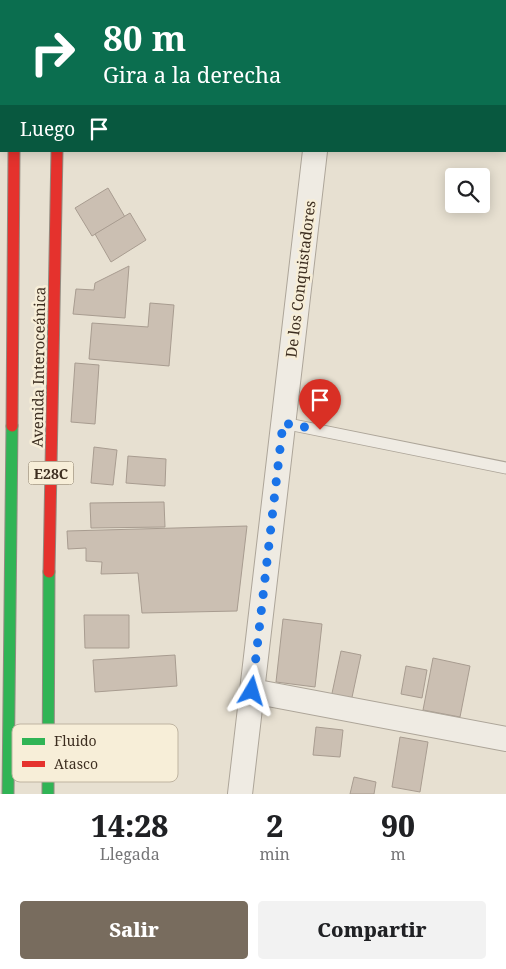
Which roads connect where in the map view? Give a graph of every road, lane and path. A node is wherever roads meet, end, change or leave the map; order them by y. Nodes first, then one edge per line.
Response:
1 (14, 152) edge
2 (57, 152) edge
3 (315, 152) edge
4 (283, 423) junction
5 (506, 468) edge
6 (252, 691) junction
7 (48, 724) edge
8 (506, 738) edge
9 (8, 794) edge
10 (240, 794) edge

1 - 9 highway, Avenida Interoceánica / E28C
2 - 7 highway, Avenida Interoceánica / E28C
3 - 4 street, De los Conquistadores
4 - 5 lane
4 - 6 street, De los Conquistadores
6 - 8 street
6 - 10 street, De los Conquistadores

